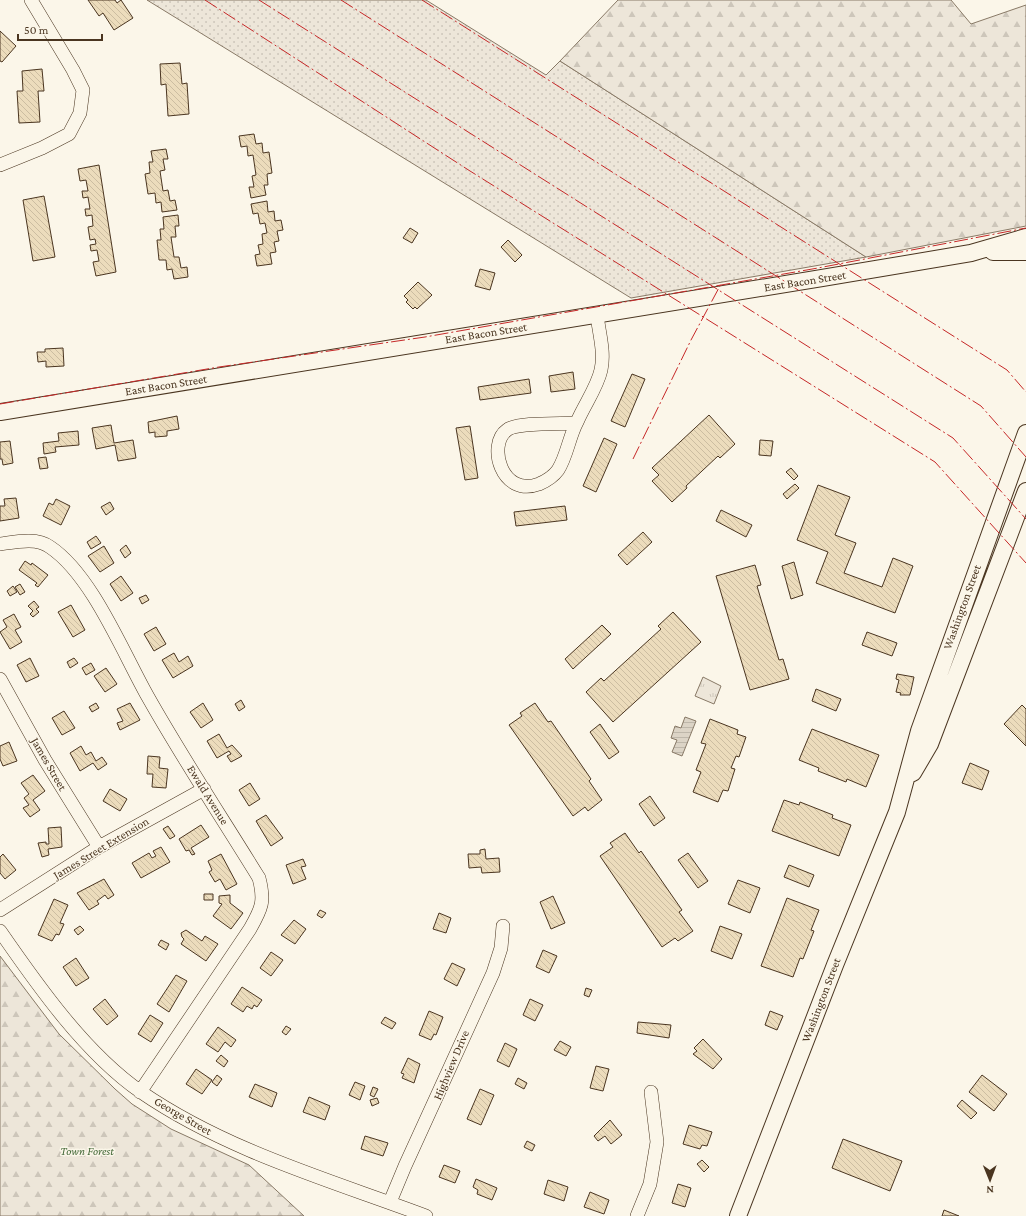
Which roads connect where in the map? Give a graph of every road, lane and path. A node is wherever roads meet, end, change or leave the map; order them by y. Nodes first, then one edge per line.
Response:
1 (32, 0) edge
2 (0, 164) edge
3 (1026, 237) edge
4 (1026, 252) edge
5 (971, 253) junction
6 (597, 316) junction
7 (0, 412) edge
8 (576, 423) junction
9 (1026, 433) edge
10 (1026, 491) edge
11 (0, 544) edge
12 (0, 680) edge
13 (906, 784) junction
14 (204, 789) junction
15 (99, 847) junction
16 (0, 910) edge
17 (502, 926) dead end
18 (0, 931) edge
19 (140, 1092) junction
20 (651, 1092) dead end
21 (390, 1202) junction
22 (426, 1216) edge
23 (637, 1216) edge
24 (738, 1216) edge

1 - 2 street
3 - 5 main road, East Bacon Street
4 - 5 main road, East Bacon Street
5 - 6 main road, East Bacon Street
6 - 7 main road, East Bacon Street
6 - 8 street
8 - 8 street
9 - 13 main road, Washington Street
10 - 13 main road, Washington Street
11 - 14 street, Ewald Avenue
12 - 15 street, James Street
13 - 24 main road, Washington Street
14 - 15 street, James Street Extension
14 - 19 street, Ewald Avenue
15 - 16 street, James Street Extension
17 - 21 street, Highview Drive
18 - 19 street, George Street
19 - 21 street, George Street
20 - 23 street
21 - 22 street, George Street

